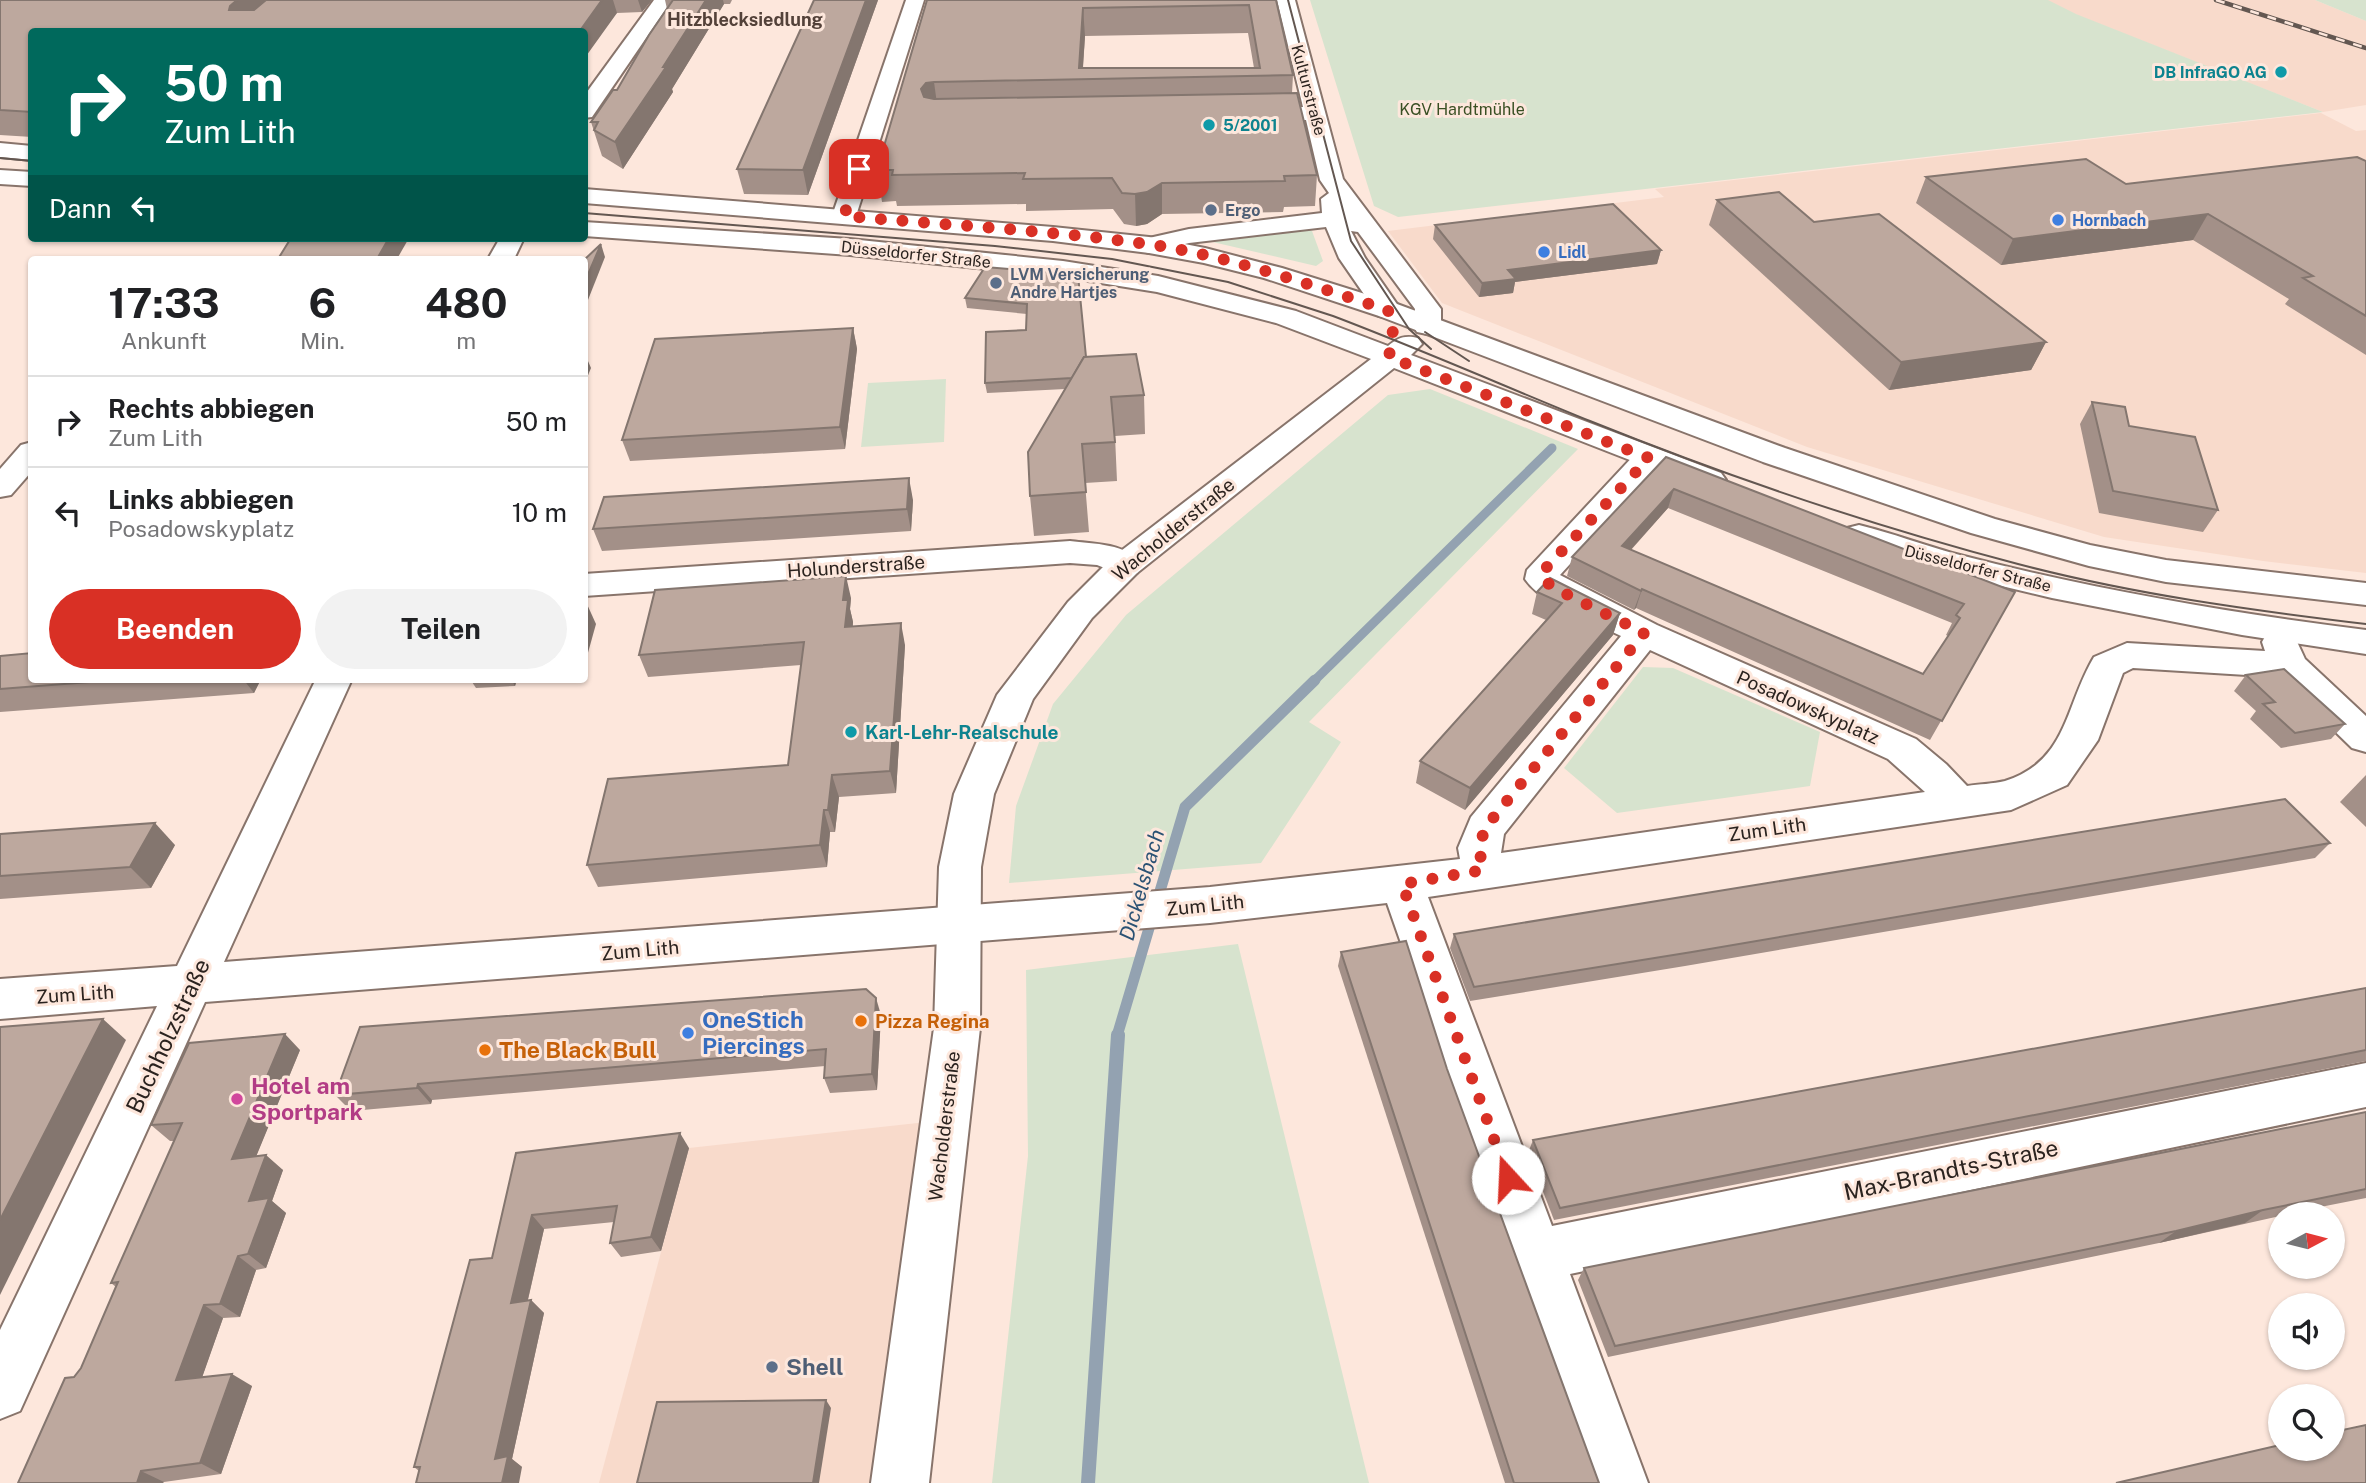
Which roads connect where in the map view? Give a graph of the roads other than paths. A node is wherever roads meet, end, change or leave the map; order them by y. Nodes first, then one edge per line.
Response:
1 (663, 0) edge
2 (1283, 7) edge
3 (918, 11) edge
4 (588, 106) edge
5 (1315, 113) junction
6 (1234, 115) edge
7 (900, 120) edge
8 (873, 121) junction
9 (0, 149) edge
10 (28, 152) edge
11 (0, 177) edge
12 (28, 179) edge
13 (1333, 183) junction
14 (588, 196) edge
15 (844, 216) junction
16 (1333, 219) junction
17 (1367, 228) junction
18 (588, 229) edge
19 (1149, 245) junction
20 (1388, 310) junction
21 (1427, 326) junction
22 (1389, 357) junction
23 (28, 456) edge
24 (1649, 458) junction
25 (0, 488) edge
26 (1740, 491) edge
27 (1832, 525) edge
28 (1125, 565) junction
29 (588, 585) edge
30 (2366, 594) edge
31 (2366, 603) edge
32 (1644, 633) junction
33 (2366, 639) edge
34 (2283, 648) junction
35 (332, 683) edge
36 (2366, 738) edge
37 (1957, 802) junction
38 (1483, 870) junction
39 (1402, 884) junction
40 (958, 925) junction
41 (192, 985) junction
42 (0, 999) edge
43 (2366, 1084) edge
44 (1536, 1255) junction
45 (3, 1379) edge
46 (900, 1483) edge
47 (1619, 1483) edge

1 - 4 street
2 - 5 street, Kulturstraße
3 - 8 street
5 - 6 street
5 - 13 street, Kulturstraße
7 - 8 street
8 - 15 street
9 - 10 street
11 - 12 street
13 - 16 street, Kulturstraße
13 - 17 street, Kulturstraße
14 - 15 street, Düsseldorfer Straße
15 - 19 street, Düsseldorfer Straße
16 - 17 street, Düsseldorfer Straße
16 - 19 street, Düsseldorfer Straße
16 - 20 street, Kulturstraße
17 - 21 street, Kulturstraße
18 - 22 street, Düsseldorfer Straße
19 - 20 street, Düsseldorfer Straße
20 - 21 street, Düsseldorfer Straße
20 - 22 street
21 - 22 street, Wacholderstraße
21 - 30 street, Düsseldorfer Straße
22 - 24 street, Düsseldorfer Straße
22 - 28 street, Wacholderstraße
23 - 25 street
24 - 26 street, Düsseldorfer Straße
24 - 32 street, Posadowskyplatz
27 - 34 street, Düsseldorfer Straße
28 - 29 street, Holunderstraße
28 - 40 street, Wacholderstraße
31 - 33 street
32 - 37 street, Posadowskyplatz
32 - 38 street
33 - 34 street, Düsseldorfer Straße
34 - 36 street
34 - 37 street, Zum Lith
35 - 41 street, Buchholzstraße
37 - 38 street, Zum Lith
38 - 39 street, Zum Lith
39 - 40 street, Zum Lith
39 - 44 street
40 - 41 street, Zum Lith
40 - 46 street, Wacholderstraße
41 - 42 street, Zum Lith
41 - 45 street, Buchholzstraße
43 - 44 street, Max-Brandts-Straße
44 - 47 street

